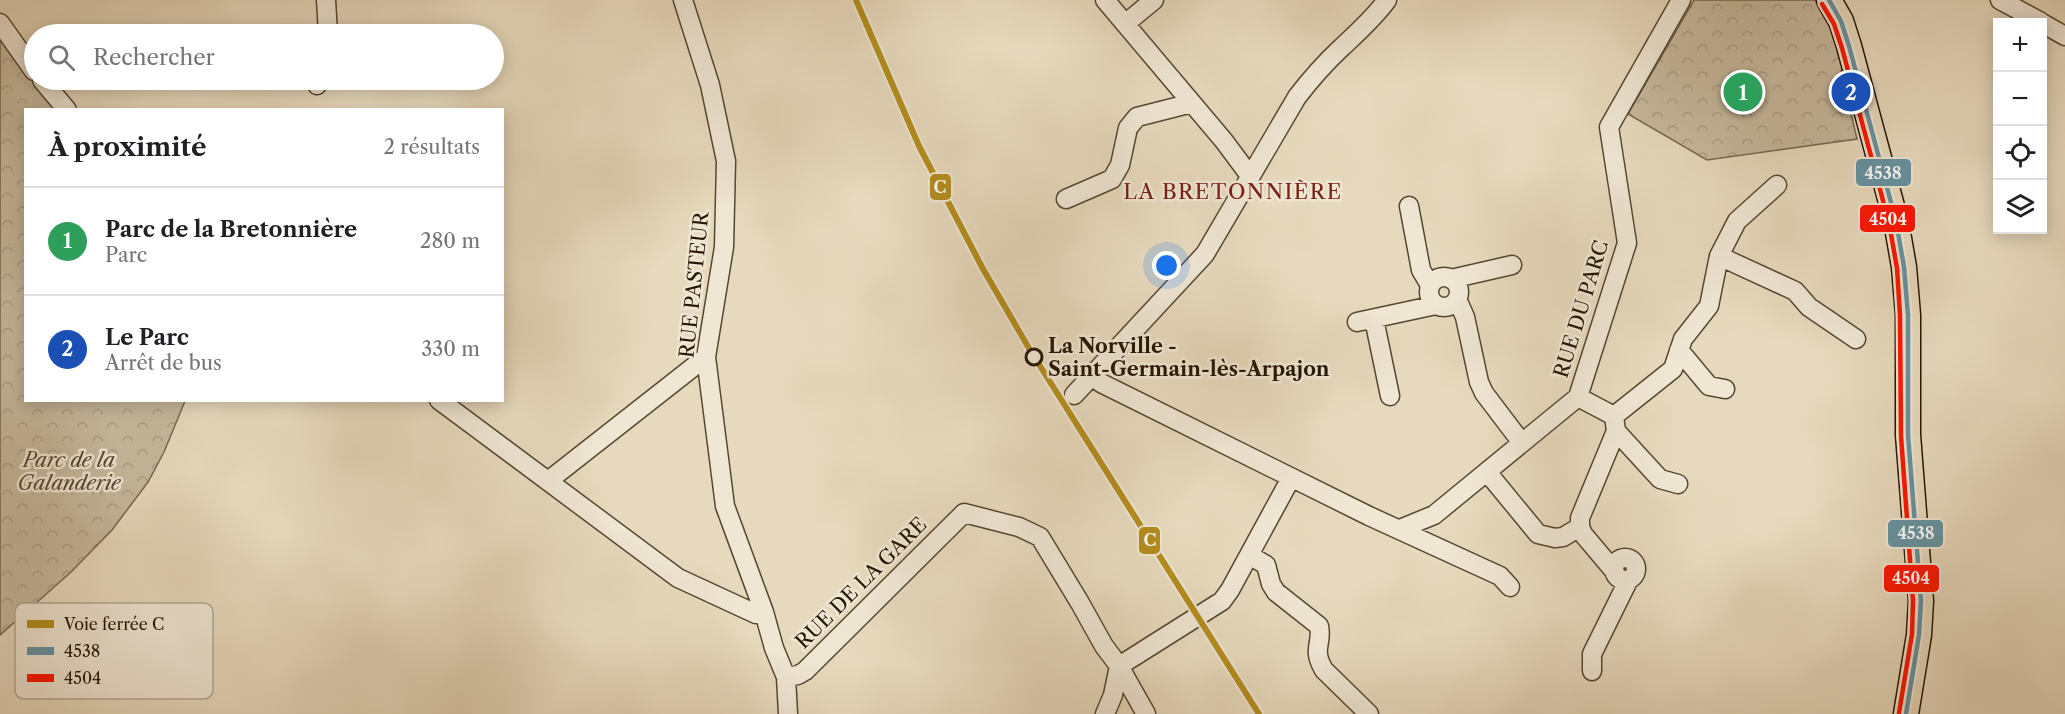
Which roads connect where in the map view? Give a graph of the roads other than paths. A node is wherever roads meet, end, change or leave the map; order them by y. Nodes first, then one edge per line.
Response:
1 (326, 0) edge
2 (683, 0) edge
3 (1106, 0) edge
4 (1154, 0) edge
5 (1388, 0) edge
6 (1681, 0) edge
7 (1829, 0) edge
8 (2009, 2) edge
9 (2034, 18) edge
10 (0, 23) edge
11 (327, 24) edge
12 (1125, 24) junction
13 (2047, 26) edge
14 (2065, 36) edge
15 (24, 57) edge
16 (50, 90) edge
17 (1192, 103) junction
18 (65, 108) edge
19 (1250, 176) junction
20 (1777, 185) dead end
21 (1066, 199) dead end
22 (1409, 206) dead end
23 (1719, 256) junction
24 (1512, 265) dead end
25 (1451, 279) junction
26 (1430, 285) junction
27 (1457, 298) junction
28 (1436, 305) junction
29 (1856, 339) dead end
30 (1679, 350) junction
31 (706, 357) junction
32 (1092, 376) junction
33 (1725, 389) dead end
34 (1074, 395) dead end
35 (1390, 396) dead end
36 (1578, 397) junction
37 (442, 402) edge
38 (1615, 423) junction
39 (1522, 443) junction
40 (1487, 472) junction
41 (1291, 478) junction
42 (548, 481) junction
43 (1678, 484) dead end
44 (1580, 527) junction
45 (1400, 529) junction
46 (1249, 555) junction
47 (1510, 586) dead end
48 (764, 612) junction
49 (1119, 666) junction
50 (1592, 671) dead end
51 (786, 677) junction
52 (788, 714) edge
53 (1105, 714) edge
54 (1146, 714) edge
55 (1369, 714) edge
56 (1906, 714) edge

1 - 11 street
2 - 31 street, RUE PASTEUR
3 - 12 street
4 - 12 street
5 - 19 street
6 - 36 street, RUE DU PARC
7 - 56 main road
8 - 9 street
10 - 15 street
12 - 17 street
13 - 14 street
16 - 18 street
17 - 19 street
17 - 21 street
19 - 32 street
20 - 23 street
22 - 26 street
23 - 29 street
23 - 30 street
24 - 25 street
25 - 26 street
25 - 27 street
26 - 28 street
27 - 28 street
27 - 39 street
28 - 35 street
30 - 33 street
30 - 38 street
31 - 42 street
31 - 48 street, RUE PASTEUR
32 - 34 street
32 - 41 street
36 - 38 street
36 - 39 street, RUE DU PARC
37 - 42 street
38 - 43 street
38 - 44 street
39 - 40 street, RUE DU PARC
40 - 44 street
40 - 45 street, RUE DU PARC
41 - 45 street
41 - 46 street
42 - 48 street
44 - 50 street
45 - 47 street
46 - 49 street
46 - 55 street
48 - 51 street, RUE PASTEUR
49 - 51 street, RUE DE LA GARE
49 - 53 street
49 - 54 street
51 - 52 street, RUE PASTEUR

